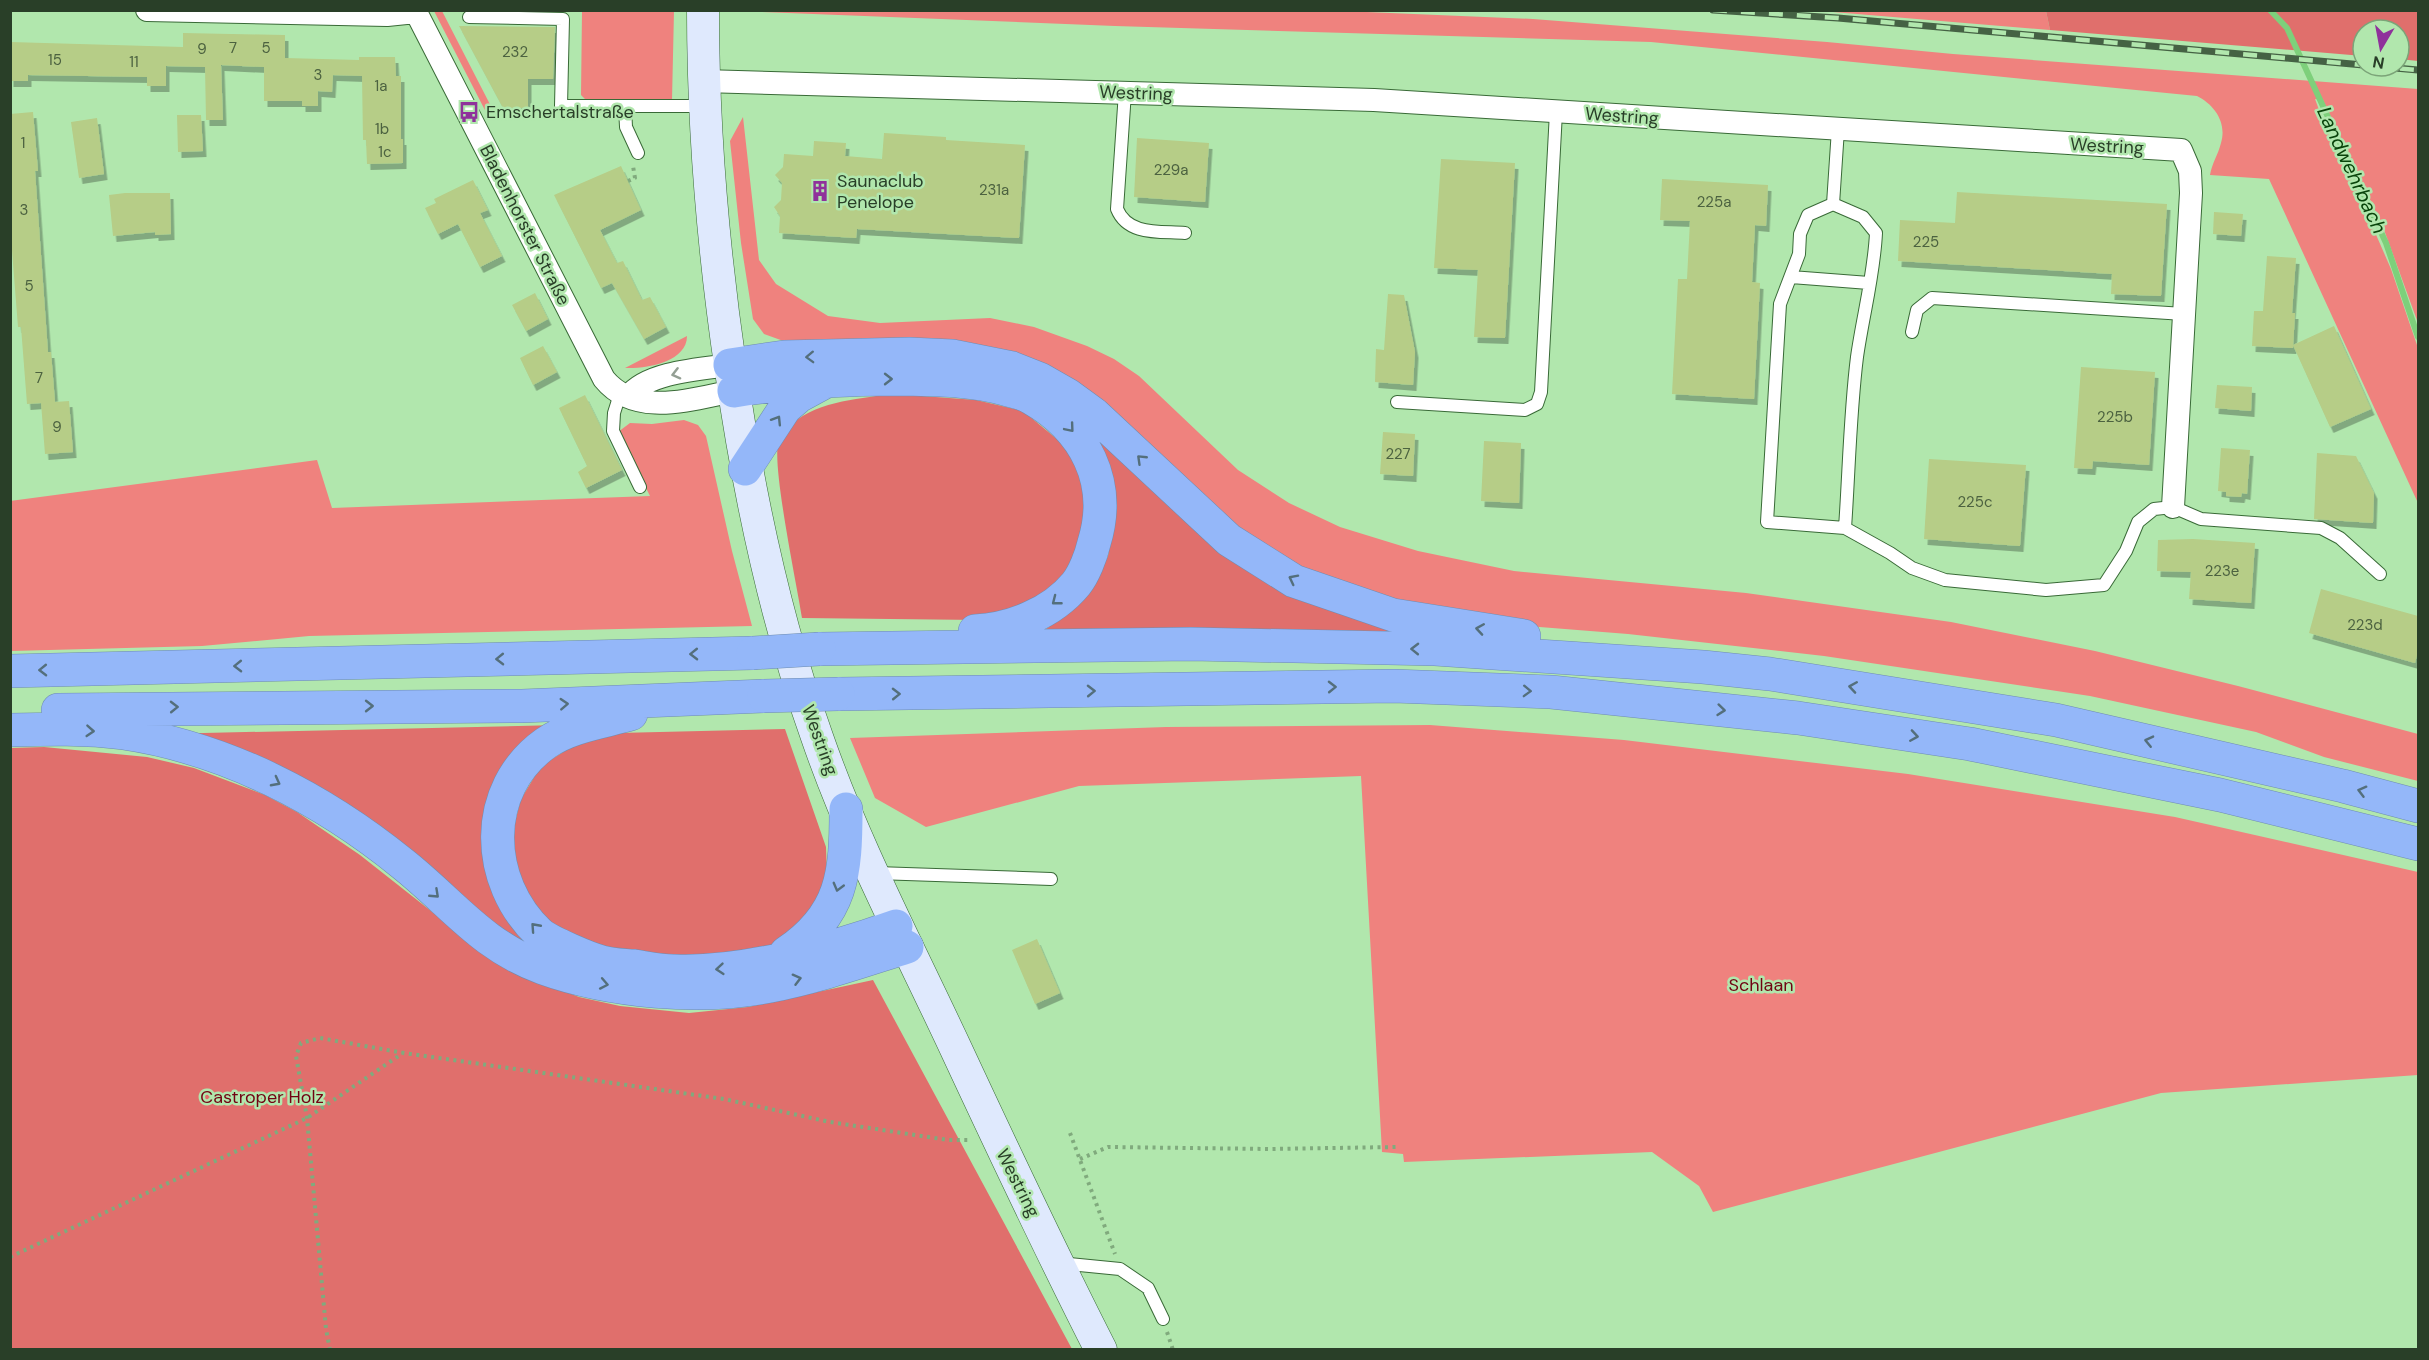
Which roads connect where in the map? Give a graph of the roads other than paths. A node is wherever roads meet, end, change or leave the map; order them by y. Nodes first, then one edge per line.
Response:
1 (147, 10) edge
2 (703, 10) edge
3 (416, 11) edge
4 (469, 17) dead end
5 (1125, 92) junction
6 (703, 93) junction
7 (626, 107) junction
8 (1556, 112) junction
9 (1838, 129) junction
10 (638, 153) dead end
11 (1833, 204) junction
12 (1185, 233) dead end
13 (1791, 277) junction
14 (1869, 282) junction
15 (2184, 314) junction
16 (1912, 332) dead end
17 (732, 378) junction
18 (830, 379) junction
19 (625, 395) junction
20 (1397, 402) dead end
21 (745, 469) junction
22 (640, 487) dead end
23 (2173, 507) junction
24 (1845, 528) junction
25 (2380, 574) dead end
26 (894, 647) junction
27 (1703, 667) junction
28 (10, 671) edge
29 (691, 698) junction
30 (10, 711) edge
31 (10, 730) edge
32 (2418, 806) edge
33 (846, 809) junction
34 (2418, 844) edge
35 (874, 873) junction
36 (1051, 879) dead end
37 (902, 937) junction
38 (778, 959) junction
39 (1058, 1263) junction
40 (1163, 1319) dead end
41 (1101, 1350) edge

1 - 3 street
2 - 6 main road, Westring
3 - 19 street, Bladenhorster Straße
4 - 7 lane
5 - 6 street, Westring
5 - 8 street, Westring
5 - 12 lane
6 - 7 lane
6 - 17 main road, Westring
7 - 10 lane
8 - 9 street, Westring
8 - 20 lane
9 - 11 lane
9 - 15 street, Westring
11 - 13 lane
11 - 14 lane
13 - 14 lane
13 - 24 lane
14 - 24 lane
15 - 16 lane
15 - 23 street, Westring
17 - 18 highway
17 - 19 street
17 - 21 main road, Westring
27 -> 17 highway
21 -> 18 highway
18 -> 26 highway
19 - 22 lane
21 - 33 main road, Westring
23 - 24 lane
23 - 25 lane
27 -> 26 highway
26 -> 28 highway, bridge
32 -> 27 highway
30 -> 29 highway
29 -> 34 highway, bridge
38 -> 29 highway
31 -> 37 highway
33 - 35 main road, Westring
33 -> 38 highway
35 - 36 lane
35 - 37 main road, Westring
37 - 38 highway
37 - 39 main road, Westring
39 - 40 lane
39 - 41 main road, Westring

